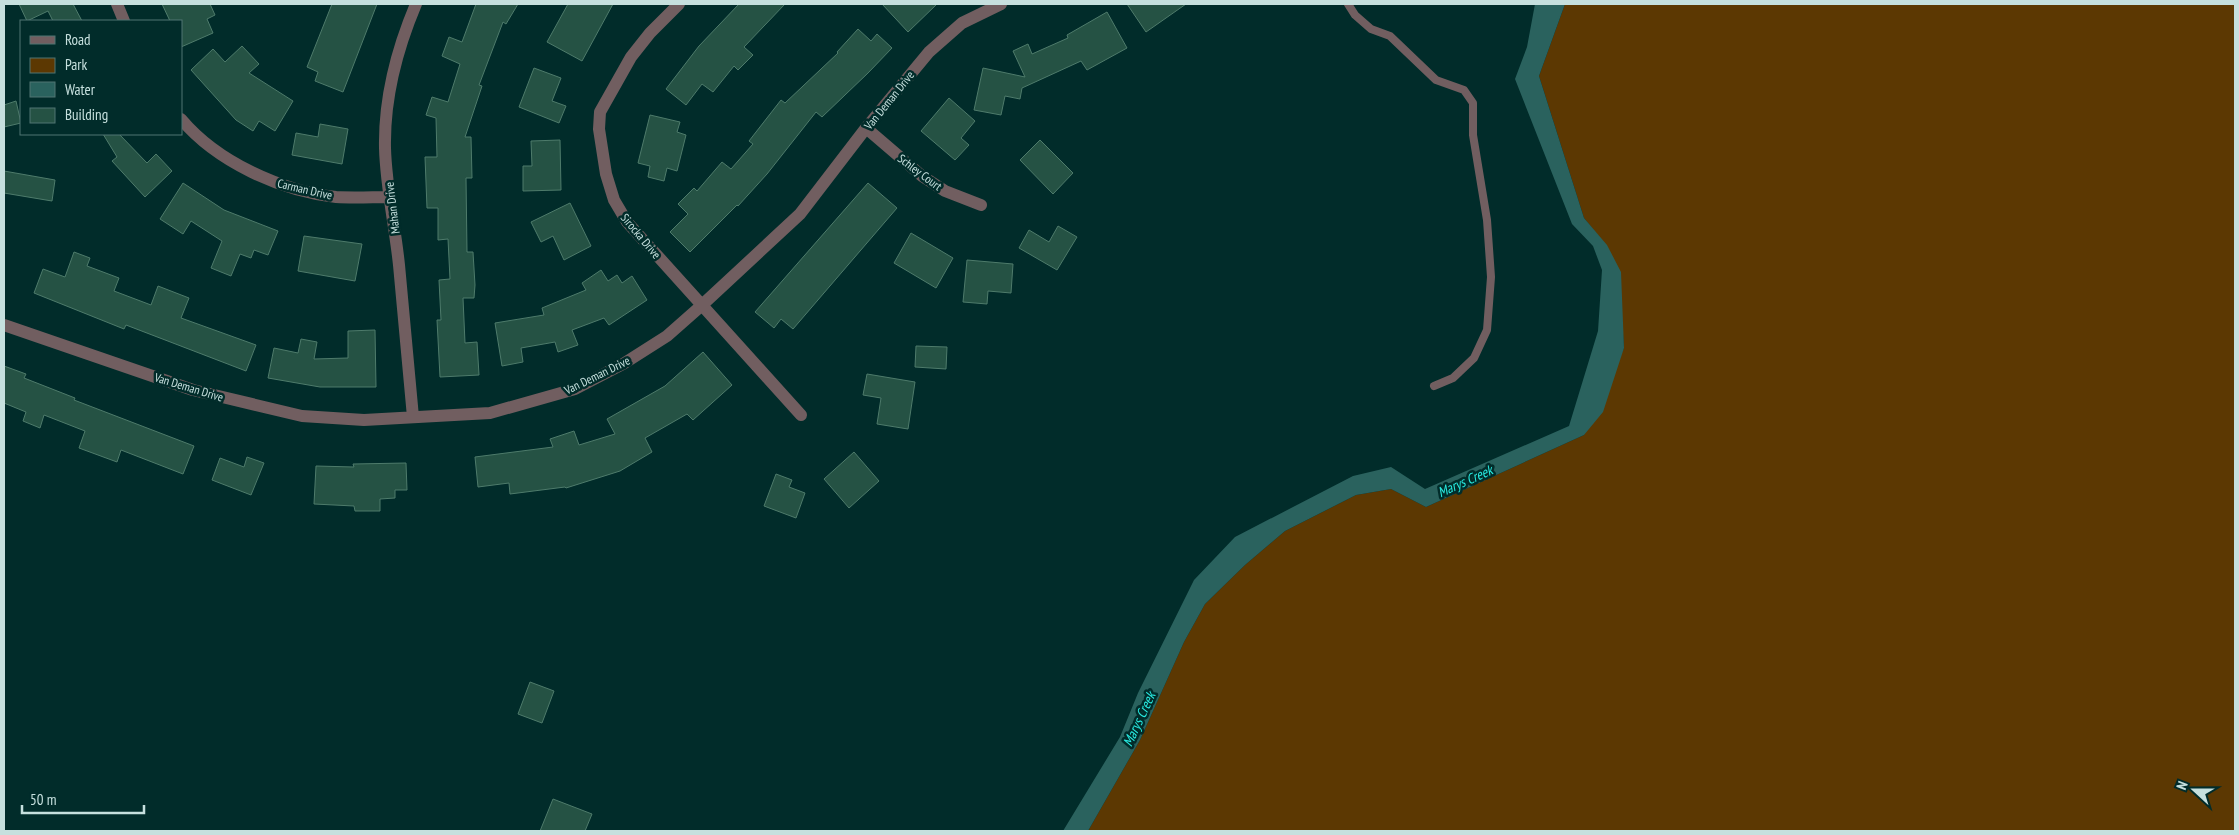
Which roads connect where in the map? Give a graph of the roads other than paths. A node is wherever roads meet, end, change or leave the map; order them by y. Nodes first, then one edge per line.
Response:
1 (117, 4) edge
2 (416, 4) edge
3 (679, 4) edge
4 (1001, 4) edge
5 (1348, 4) edge
6 (124, 20) edge
7 (182, 120) edge
8 (866, 128) junction
9 (390, 198) junction
10 (981, 205) dead end
11 (701, 306) junction
12 (4, 325) edge
13 (1434, 386) dead end
14 (802, 416) dead end
15 (413, 417) junction

1 - 6 street
2 - 9 street, Mahan Drive
3 - 11 street, Sirocka Drive
4 - 8 street, Van Deman Drive
5 - 13 lane
7 - 9 street, Carman Drive
8 - 10 street, Schley Court
8 - 11 street, Van Deman Drive
9 - 15 street, Mahan Drive
11 - 14 street, Sirocka Drive
11 - 15 street, Van Deman Drive
12 - 15 street, Van Deman Drive

